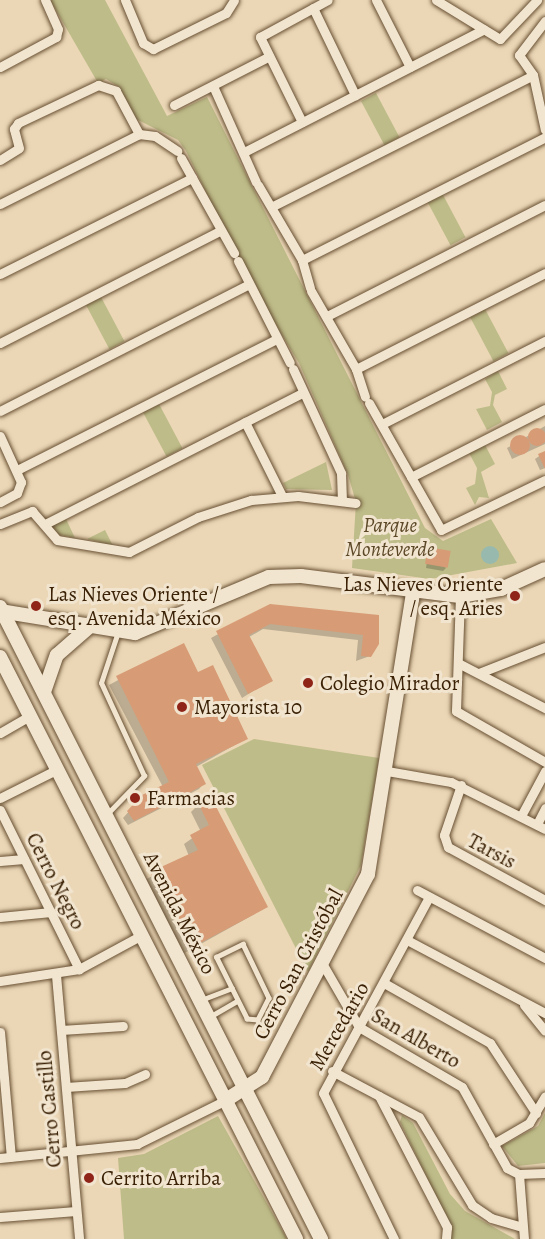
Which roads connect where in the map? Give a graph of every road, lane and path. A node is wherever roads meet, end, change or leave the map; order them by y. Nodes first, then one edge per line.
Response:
1 (45, 0) edge
2 (125, 0) edge
3 (234, 0) edge
4 (328, 0) edge
5 (376, 0) edge
6 (436, 0) edge
7 (537, 0) edge
8 (313, 8) junction
9 (545, 21) edge
10 (484, 29) junction
11 (268, 57) junction
12 (0, 67) edge
13 (410, 67) junction
14 (533, 75) junction
15 (213, 86) junction
16 (355, 95) junction
17 (174, 105) dead end
18 (302, 122) junction
19 (545, 130) edge
20 (139, 134) junction
21 (545, 137) edge
22 (246, 151) junction
23 (0, 160) edge
24 (192, 178) junction
25 (0, 204) edge
26 (545, 205) edge
27 (273, 206) junction
28 (220, 231) junction
29 (302, 260) junction
30 (545, 273) edge
31 (0, 274) edge
32 (247, 285) junction
33 (329, 315) junction
34 (274, 340) junction
35 (545, 341) edge
36 (0, 343) edge
37 (356, 369) junction
38 (302, 393) junction
39 (545, 409) edge
40 (0, 411) edge
41 (245, 422) junction
42 (384, 423) junction
43 (0, 436) edge
44 (17, 470) junction
45 (411, 477) junction
46 (545, 480) edge
47 (282, 496) junction
48 (342, 500) junction
49 (0, 502) edge
50 (356, 503) dead end
51 (0, 524) edge
52 (45, 524) junction
53 (545, 569) edge
54 (413, 592) junction
55 (460, 596) junction
56 (1, 611) edge
57 (89, 627) junction
58 (118, 632) junction
59 (543, 649) edge
60 (1, 661) edge
61 (460, 664) junction
62 (479, 673) junction
63 (44, 692) junction
64 (545, 708) edge
65 (30, 716) junction
66 (0, 733) edge
67 (545, 762) edge
68 (58, 769) junction
69 (387, 771) junction
70 (545, 771) edge
71 (461, 786) junction
72 (0, 798) edge
73 (545, 808) edge
74 (0, 810) edge
75 (106, 815) junction
76 (521, 816) junction
77 (541, 827) edge
78 (24, 859) junction
79 (0, 861) edge
80 (417, 890) dead end
81 (429, 897) junction
82 (545, 900) edge
83 (51, 912) junction
84 (0, 917) edge
85 (142, 935) junction
86 (407, 940) junction
87 (545, 958) edge
88 (322, 963) junction
89 (79, 969) junction
90 (56, 975) junction
91 (0, 981) edge
92 (384, 983) junction
93 (232, 988) junction
94 (519, 999) junction
95 (200, 1000) junction
96 (237, 1001) junction
97 (545, 1013) edge
98 (209, 1018) junction
99 (123, 1026) dead end
100 (359, 1027) junction
101 (61, 1030) junction
102 (545, 1031) edge
103 (0, 1032) edge
104 (193, 1035) junction
105 (218, 1037) junction
106 (332, 1071) junction
107 (145, 1074) dead end
108 (66, 1087) junction
109 (246, 1091) junction
110 (379, 1096) junction
111 (545, 1096) edge
112 (226, 1100) junction
113 (536, 1113) junction
114 (493, 1144) junction
115 (71, 1152) junction
116 (11, 1157) junction
117 (0, 1158) edge
118 (545, 1173) edge
119 (519, 1174) junction
120 (76, 1211) junction
121 (0, 1217) edge
122 (523, 1227) junction
123 (78, 1239) edge
124 (296, 1239) edge
125 (321, 1239) edge
126 (394, 1239) edge
127 (446, 1239) edge
128 (524, 1239) edge

1 - 12 street
2 - 3 street
4 - 8 street
5 - 13 street
6 - 10 street
7 - 10 street
8 - 11 street
8 - 16 street
9 - 14 street
10 - 13 street
11 - 15 street
11 - 18 street
13 - 16 street
14 - 19 street
14 - 27 street
15 - 17 street
15 - 22 street
16 - 18 street
18 - 22 street
20 - 23 street
20 - 24 street
20 - 25 street
21 - 29 street
22 - 27 street
24 - 28 street
24 - 31 street
26 - 33 street
27 - 29 street
28 - 32 street
28 - 36 street
29 - 33 street
30 - 37 street
32 - 34 street
32 - 40 street
33 - 37 street
34 - 38 street
34 - 44 street
35 - 42 street
37 - 42 street
38 - 41 street
38 - 48 street
39 - 45 street
41 - 47 street
41 - 52 street
42 - 45 street
43 - 44 street
44 - 49 street
45 - 46 street
47 - 48 street
47 - 52 street
48 - 50 street
51 - 52 street
53 - 55 main road
54 - 55 main road
54 - 58 main road
54 - 69 main road, Cerro San Cristóbal
55 - 61 street
56 - 57 main road
56 - 63 main road, Avenida México
57 - 58 main road
57 - 63 main road
58 - 75 lane
59 - 62 street
60 - 65 main road, Avenida México
61 - 62 street
61 - 67 street
62 - 64 street
63 - 75 main road, Avenida México
65 - 66 street
65 - 68 main road, Avenida México
68 - 72 street
68 - 85 main road, Avenida México
69 - 71 street
69 - 88 main road, Cerro San Cristóbal
70 - 76 street
71 - 76 street
71 - 82 street, Tarsis
73 - 77 street
74 - 78 street, Cerro Negro
75 - 95 main road, Avenida México
76 - 77 street
78 - 79 street
78 - 83 street, Cerro Negro
80 - 81 street
81 - 86 street, Mercedario
81 - 87 street
83 - 84 street
83 - 89 street, Cerro Negro
85 - 89 street
85 - 104 main road, Avenida México
86 - 92 street, Mercedario
86 - 94 street
88 - 100 street, San Alberto
88 - 109 main road, Cerro San Cristóbal
89 - 90 street
90 - 91 street
90 - 101 street, Cerro Castillo
92 - 100 street, Mercedario
92 - 113 street
93 - 95 lane
93 - 96 lane
93 - 96 lane
94 - 97 street
94 - 102 street
95 - 98 main road, Avenida México
96 - 98 lane
98 - 105 main road, Avenida México
99 - 101 street
100 - 106 street, Mercedario
100 - 114 street, San Alberto
101 - 108 street, Cerro Castillo
103 - 116 street
104 - 105 main road
104 - 112 main road, Avenida México
105 - 109 main road, Avenida México
106 - 110 street
106 - 126 street, Mercedario
107 - 108 street
108 - 115 street, Cerro Castillo
109 - 112 main road, Cerro San Cristóbal
109 - 125 main road, Avenida México
110 - 122 street
110 - 127 street
111 - 113 street
112 - 115 street, Cerro San Cristóbal
112 - 124 main road, Avenida México
113 - 114 street
114 - 119 street, San Alberto
115 - 116 street, Cerro San Cristóbal
115 - 120 street, Cerro Castillo
116 - 117 street, Cerro San Cristóbal
118 - 119 street
119 - 122 street
120 - 121 street
120 - 123 street, Cerro Castillo
122 - 128 street

